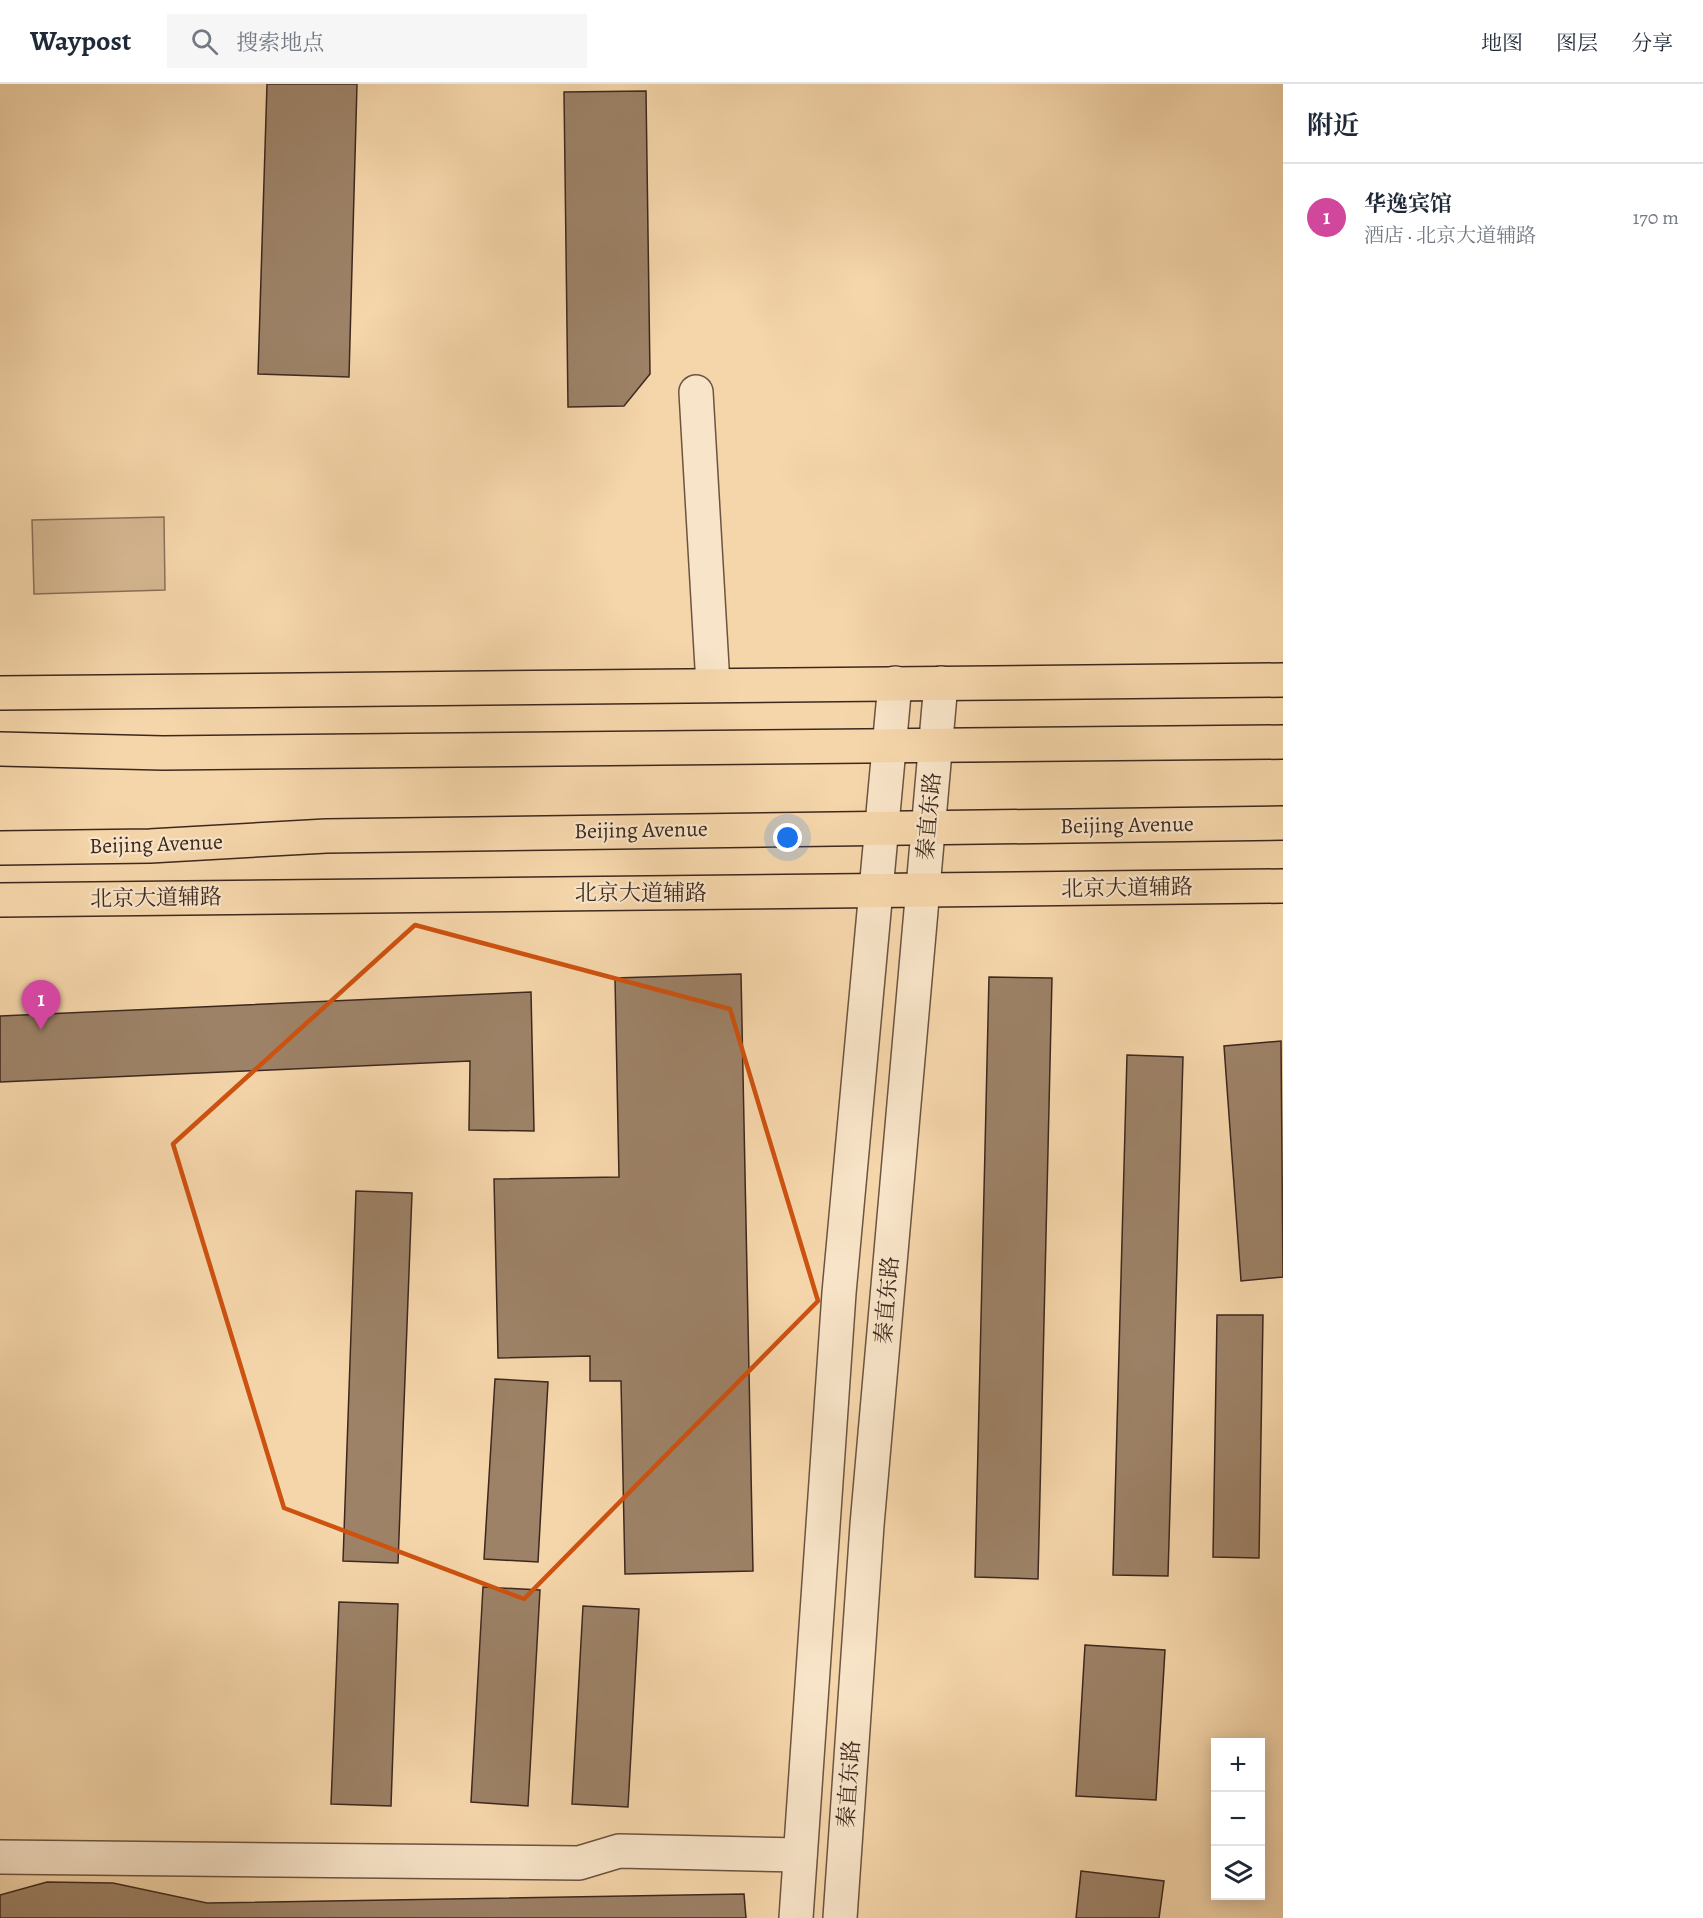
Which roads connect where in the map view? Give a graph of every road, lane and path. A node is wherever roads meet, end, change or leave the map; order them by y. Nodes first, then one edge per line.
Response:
1 (696, 392) dead end
2 (1283, 680) edge
3 (941, 682) junction
4 (895, 683) junction
5 (713, 685) junction
6 (0, 693) edge
7 (1283, 742) edge
8 (889, 745) junction
9 (936, 745) junction
10 (0, 749) edge
11 (1283, 823) edge
12 (928, 827) junction
13 (881, 828) junction
14 (0, 848) edge
15 (1283, 886) edge
16 (875, 891) junction
17 (922, 891) junction
18 (0, 900) edge
19 (800, 1854) junction
20 (0, 1857) edge
21 (796, 1918) edge
22 (840, 1918) edge

1 - 5 street
2 - 3 main road
3 - 4 main road
3 - 9 street, 秦直东路
4 - 5 main road
4 - 8 street, 秦直东路
5 - 6 main road
7 - 9 main road
8 - 9 main road
8 - 10 main road
8 - 13 street, 秦直东路
9 - 12 street, 秦直东路
11 - 12 main road, Beijing Avenue
12 - 13 main road, Beijing Avenue
12 - 17 street, 秦直东路
13 - 14 main road, Beijing Avenue
13 - 16 street, 秦直东路
15 - 17 main road, 北京大道辅路
16 - 17 main road, 北京大道辅路
16 - 18 main road, 北京大道辅路
16 - 19 street, 秦直东路
17 - 22 street, 秦直东路
19 - 20 street
19 - 21 street, 秦直东路

